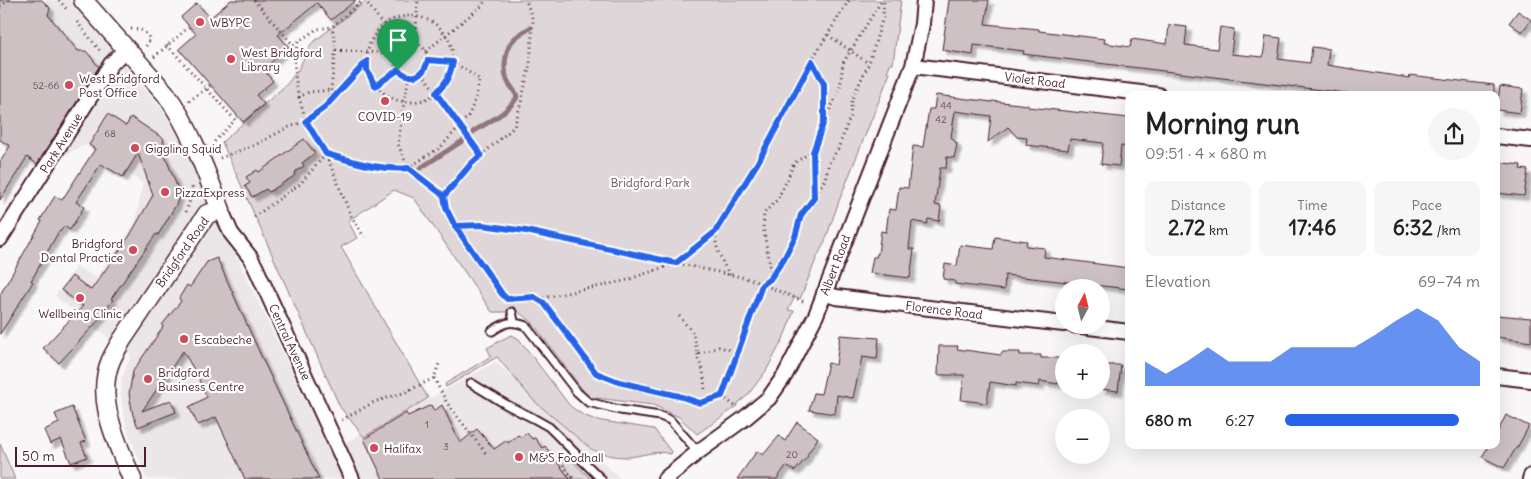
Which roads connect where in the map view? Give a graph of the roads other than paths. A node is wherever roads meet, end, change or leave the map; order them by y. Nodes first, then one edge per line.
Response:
1 (82, 0) edge
2 (924, 0) edge
3 (126, 49) junction
4 (913, 66) junction
5 (1125, 91) edge
6 (1500, 136) edge
7 (1531, 140) edge
8 (221, 210) junction
9 (0, 239) edge
10 (824, 293) junction
11 (512, 312) dead end
12 (514, 321) junction
13 (1055, 323) edge
14 (1110, 330) edge
15 (492, 331) dead end
16 (1125, 332) edge
17 (1500, 376) edge
18 (1531, 380) edge
19 (471, 383) dead end
20 (698, 452) junction
21 (130, 478) edge
22 (352, 479) edge
23 (601, 479) edge
24 (665, 479) edge

1 - 3 street, Bridgford Road
2 - 4 street, Albert Road
3 - 8 street, Bridgford Road
3 - 9 street, Park Avenue
4 - 5 street, Violet Road
4 - 10 street, Albert Road
6 - 7 street
8 - 21 street, Bridgford Road
8 - 22 street, Central Avenue
10 - 13 street, Florence Road
10 - 20 street, Albert Road
11 - 12 lane
12 - 15 lane
12 - 20 lane
14 - 16 street
17 - 18 street
19 - 23 lane
20 - 24 street, Albert Road

